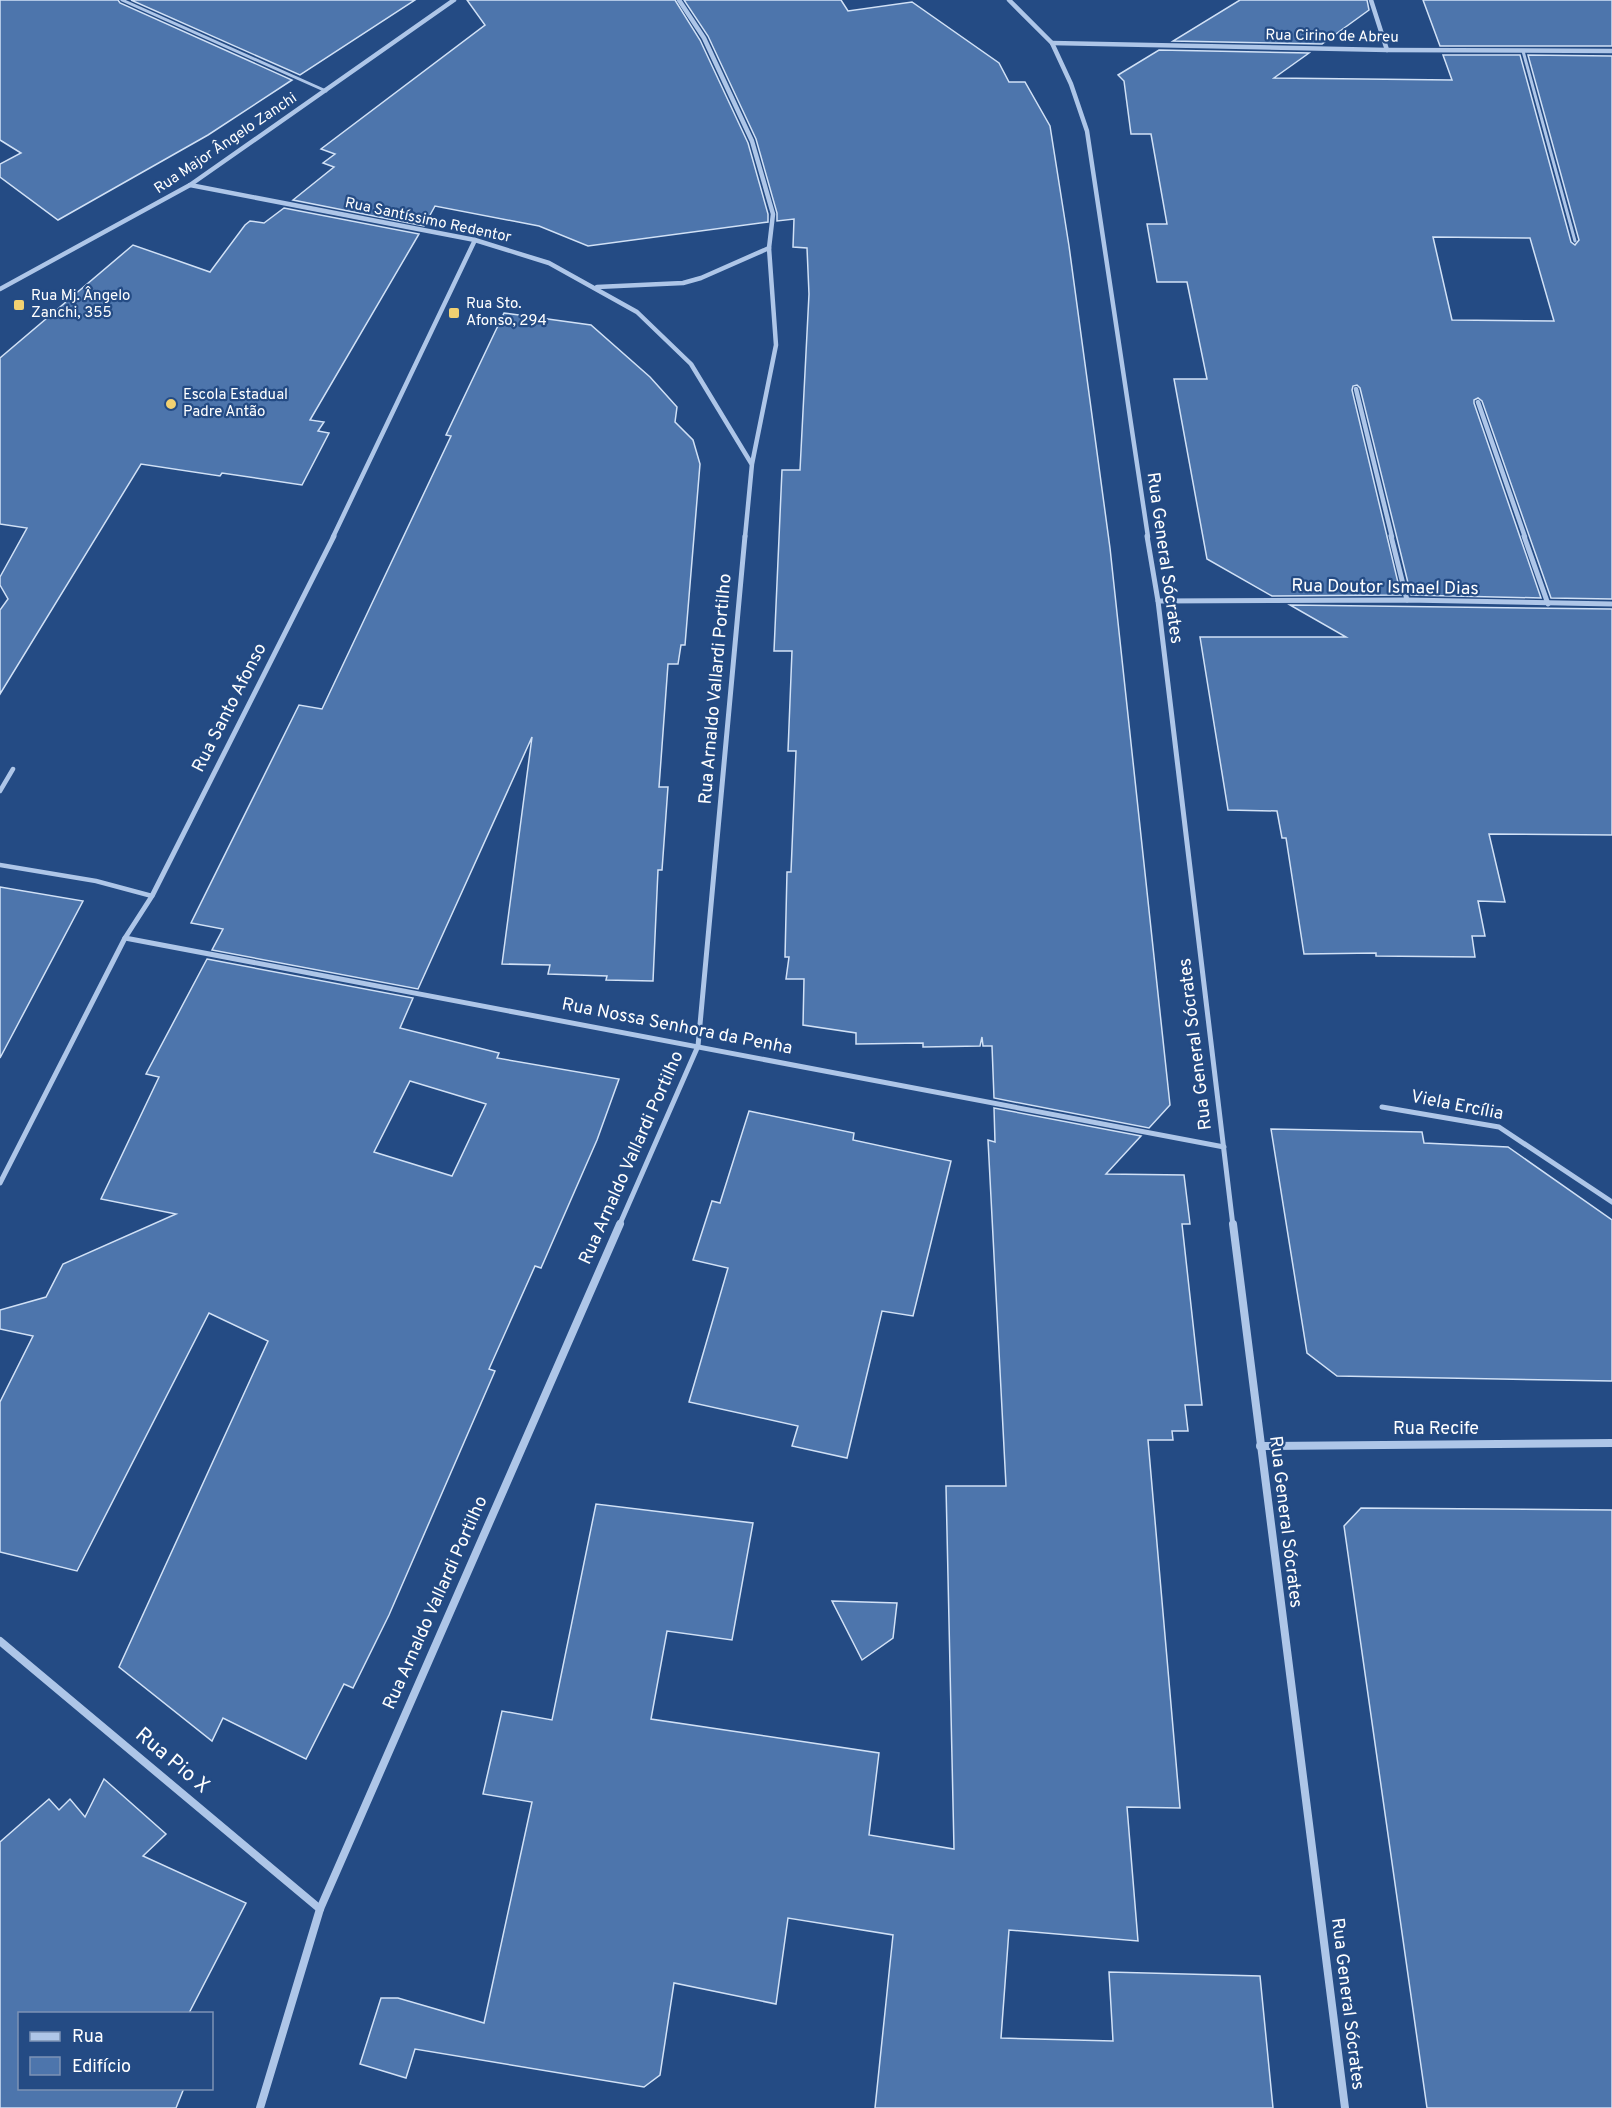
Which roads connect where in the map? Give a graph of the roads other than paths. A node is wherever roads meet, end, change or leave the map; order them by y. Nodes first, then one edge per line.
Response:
1 (122, 0) edge
2 (454, 0) edge
3 (679, 0) edge
4 (1009, 0) edge
5 (1371, 0) edge
6 (1052, 43) junction
7 (1387, 50) junction
8 (1523, 51) junction
9 (1612, 51) edge
10 (326, 91) junction
11 (190, 185) junction
12 (475, 240) junction
13 (1575, 241) dead end
14 (769, 248) junction
15 (596, 287) junction
16 (0, 289) edge
17 (1356, 389) dead end
18 (1478, 402) dead end
19 (752, 464) junction
20 (1407, 600) junction
21 (1158, 601) junction
22 (1548, 604) junction
23 (1612, 604) edge
24 (13, 769) dead end
25 (0, 791) edge
26 (0, 865) edge
27 (152, 896) junction
28 (125, 938) junction
29 (698, 1047) junction
30 (1382, 1107) dead end
31 (1224, 1147) junction
32 (0, 1184) edge
33 (1612, 1202) edge
34 (1612, 1443) edge
35 (1260, 1446) junction
36 (0, 1641) edge
37 (320, 1909) junction
38 (260, 2108) edge
39 (1345, 2108) edge

1 - 10 lane
2 - 10 street, Rua Major Ângelo Zanchi
3 - 14 street, Rua Arnaldo Vallardi Portilho
4 - 6 street, Rua General Sócrates
5 - 7 street
6 - 7 street, Rua Cirino de Abreu
6 - 21 street, Rua General Sócrates
7 - 8 street, Rua Cirino de Abreu
8 - 9 street, Rua Cirino de Abreu
8 - 13 lane
10 - 11 street, Rua Major Ângelo Zanchi
11 - 12 street, Rua Santíssimo Redentor
11 - 16 street, Rua Major Ângelo Zanchi
12 - 15 street, Rua Santíssimo Redentor
12 - 27 street, Rua Santo Afonso
14 - 15 street
14 - 19 street, Rua Arnaldo Vallardi Portilho
15 - 19 street, Rua Santíssimo Redentor
17 - 20 street
18 - 22 street
19 - 29 street, Rua Arnaldo Vallardi Portilho
20 - 21 street, Rua Doutor Ismael Dias
20 - 22 street, Rua Doutor Ismael Dias
21 - 31 street, Rua General Sócrates
22 - 23 street, Rua Doutor Ismael Dias
24 - 25 lane
26 - 27 lane
27 - 28 street, Rua Santo Afonso
28 - 29 street, Rua Nossa Senhora da Penha
28 - 32 street, Rua Santo Afonso
29 - 31 street, Rua Nossa Senhora da Penha
29 - 37 street, Rua Arnaldo Vallardi Portilho
30 - 33 street, Viela Ercília
31 - 35 street, Rua General Sócrates
34 - 35 street, Rua Recife
35 - 39 street, Rua General Sócrates
36 - 37 street, Rua Pio X
37 - 38 street, Rua Arnaldo Vallardi Portilho

